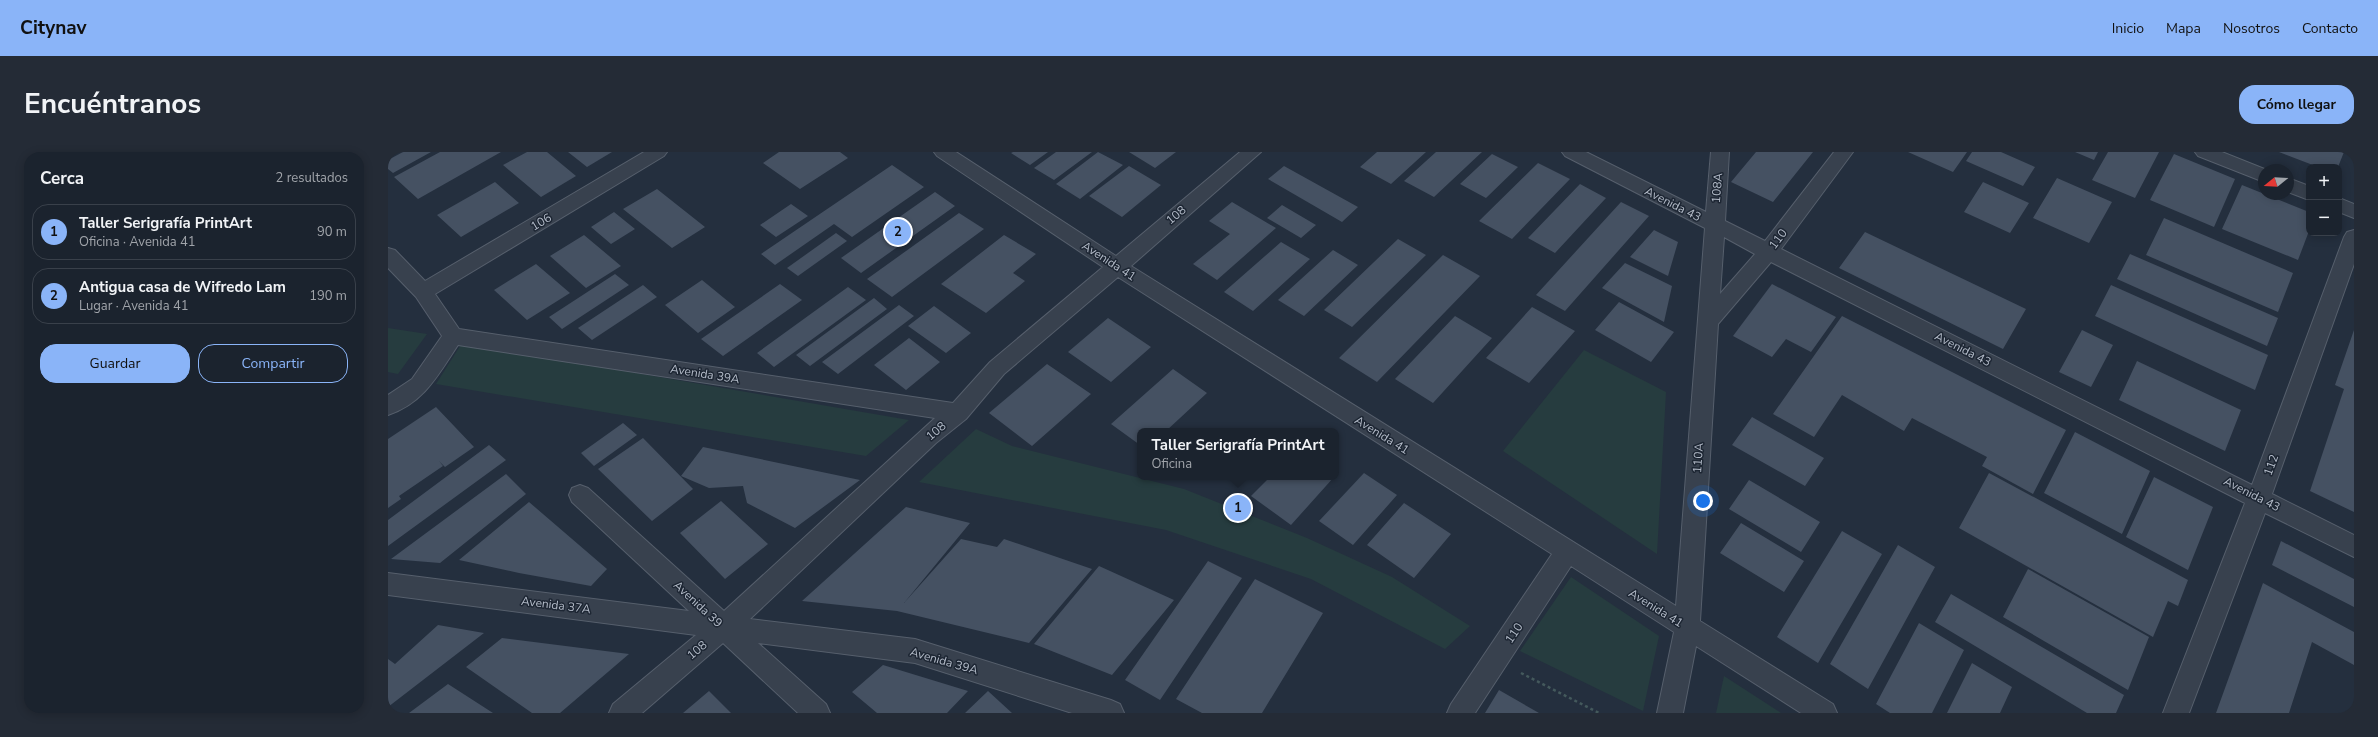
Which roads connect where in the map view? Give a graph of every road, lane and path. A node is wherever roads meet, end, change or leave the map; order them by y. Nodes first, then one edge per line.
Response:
1 (658, 152) edge
2 (943, 152) edge
3 (1252, 152) edge
4 (1571, 152) edge
5 (1720, 152) edge
6 (1844, 152) edge
7 (2204, 152) edge
8 (2258, 174) edge
9 (2294, 187) edge
10 (2306, 192) edge
11 (2342, 206) edge
12 (2354, 211) edge
13 (1714, 225) junction
14 (2354, 237) edge
15 (1768, 252) junction
16 (388, 255) edge
17 (1116, 266) junction
18 (423, 292) junction
19 (1707, 324) junction
20 (453, 336) junction
21 (388, 406) edge
22 (958, 413) junction
23 (580, 495) dead end
24 (2260, 498) junction
25 (2354, 546) edge
26 (1567, 552) junction
27 (388, 584) edge
28 (724, 627) junction
29 (1687, 627) junction
30 (1495, 660) junction
31 (622, 713) edge
32 (817, 713) edge
33 (1111, 713) edge
34 (1460, 713) edge
35 (1599, 713) edge
36 (1670, 713) edge
37 (1824, 713) edge
38 (2176, 713) edge

1 - 18 street, 106
2 - 17 street, Avenida 41
3 - 17 street, 108
4 - 13 street, Avenida 43
5 - 13 street, 108A
6 - 15 street, 110
7 - 8 street
9 - 10 street
11 - 12 street
13 - 15 street, Avenida 43
13 - 19 street, 110A
14 - 24 street, 112
15 - 19 street, 110
15 - 24 street, Avenida 43
16 - 18 street
17 - 22 street, 108
17 - 26 street, Avenida 41
18 - 20 street
19 - 29 street, 110A
20 - 21 street
20 - 22 street, Avenida 39A
22 - 28 street, 108
23 - 28 street, Avenida 39
24 - 25 street, Avenida 43
24 - 38 street, 112
26 - 29 street, Avenida 41
26 - 30 street, 110
27 - 28 street, Avenida 37A
28 - 31 street, 108
28 - 32 street, Avenida 39
28 - 33 street, Avenida 39A
29 - 36 street, 110A
29 - 37 street, Avenida 41
30 - 34 street, 110
30 - 35 path

